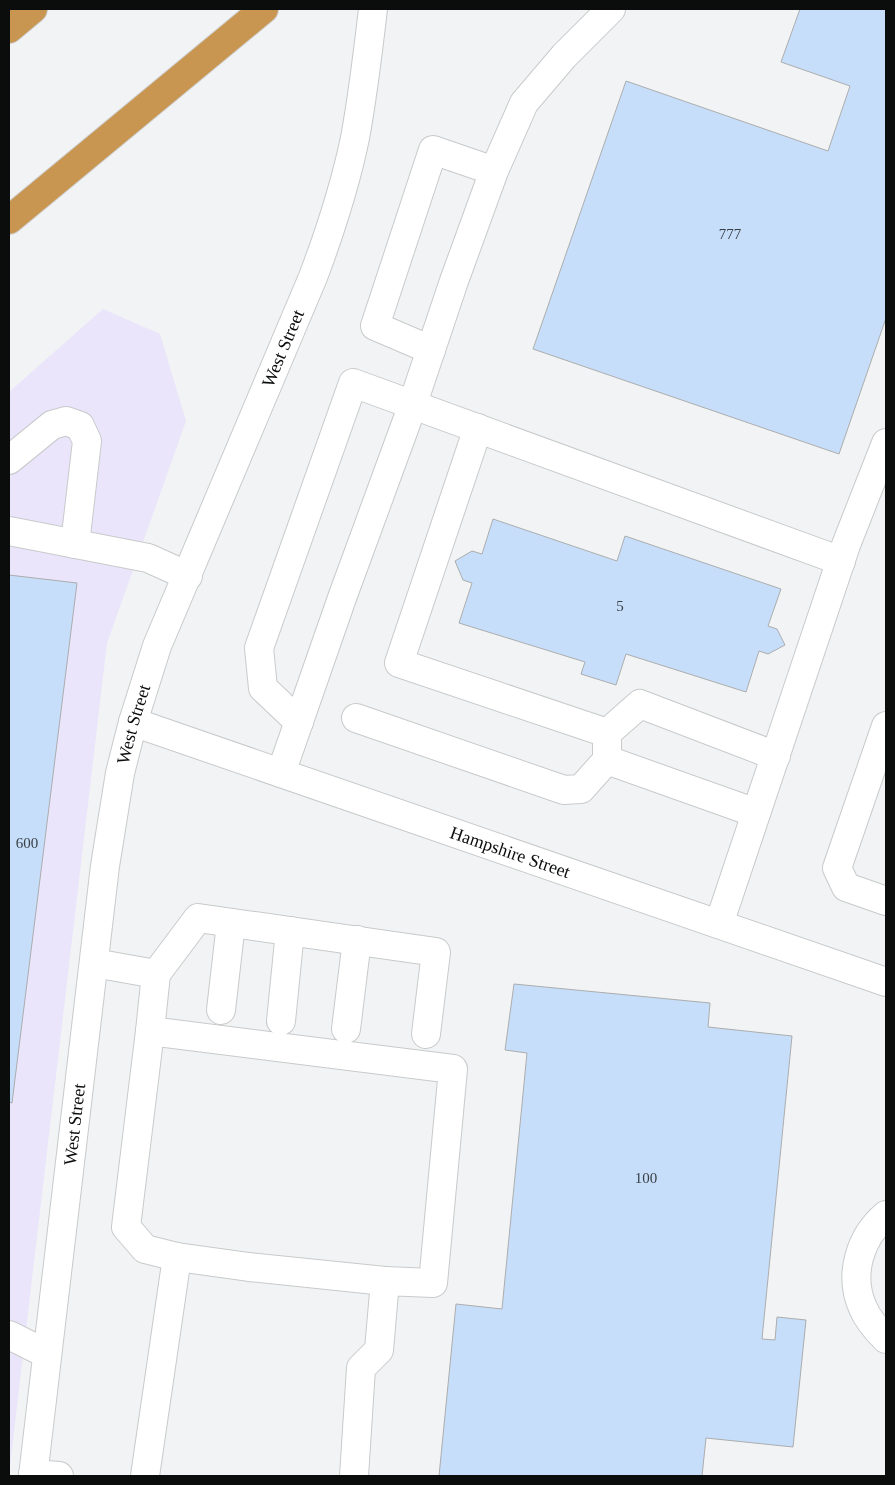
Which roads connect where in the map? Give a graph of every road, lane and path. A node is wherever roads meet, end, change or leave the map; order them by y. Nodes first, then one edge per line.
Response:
1 (33, 9) edge
2 (264, 9) edge
3 (373, 9) edge
4 (611, 9) edge
5 (9, 28) edge
6 (494, 171) junction
7 (9, 220) edge
8 (431, 350) junction
9 (413, 404) junction
10 (478, 428) junction
11 (886, 443) edge
12 (9, 460) edge
13 (9, 531) edge
14 (75, 544) junction
15 (841, 561) junction
16 (188, 576) junction
17 (356, 718) dead end
18 (134, 722) junction
19 (299, 722) junction
20 (886, 726) edge
21 (607, 733) junction
22 (776, 756) junction
23 (607, 760) junction
24 (281, 773) junction
25 (756, 813) junction
26 (886, 901) edge
27 (231, 923) junction
28 (719, 924) junction
29 (290, 931) junction
30 (357, 940) junction
31 (94, 964) junction
32 (156, 974) junction
33 (886, 982) edge
34 (221, 1010) dead end
35 (281, 1021) dead end
36 (346, 1029) dead end
37 (150, 1031) junction
38 (426, 1034) dead end
39 (886, 1215) edge
40 (177, 1257) junction
41 (385, 1282) junction
42 (9, 1335) edge
43 (886, 1339) edge
44 (47, 1354) junction
45 (42, 1475) edge
46 (145, 1476) edge
47 (354, 1476) edge

1 - 5 highway
2 - 7 highway
3 - 16 street, West Street
4 - 6 street
6 - 8 street
6 - 8 street
8 - 9 street
9 - 10 street
9 - 19 street
9 - 19 street
10 - 15 street
10 - 21 street
11 - 15 street
12 - 14 street
13 - 14 street
14 - 16 street
15 - 22 street
16 - 18 street, West Street
17 - 23 street
18 - 24 street, Hampshire Street
18 - 31 street, West Street
19 - 24 street
20 - 26 street
21 - 22 street
21 - 23 street
22 - 25 street
23 - 25 street
24 - 28 street, Hampshire Street
25 - 28 street
27 - 29 street
27 - 32 street
27 - 34 street
28 - 33 street, Hampshire Street
29 - 30 street
29 - 35 street
30 - 36 street
30 - 38 street
31 - 32 street
31 - 44 street, West Street
32 - 37 street
37 - 40 street
37 - 41 street
39 - 43 street
40 - 41 street
40 - 46 street
41 - 47 street
42 - 44 street
44 - 45 street, West Street

